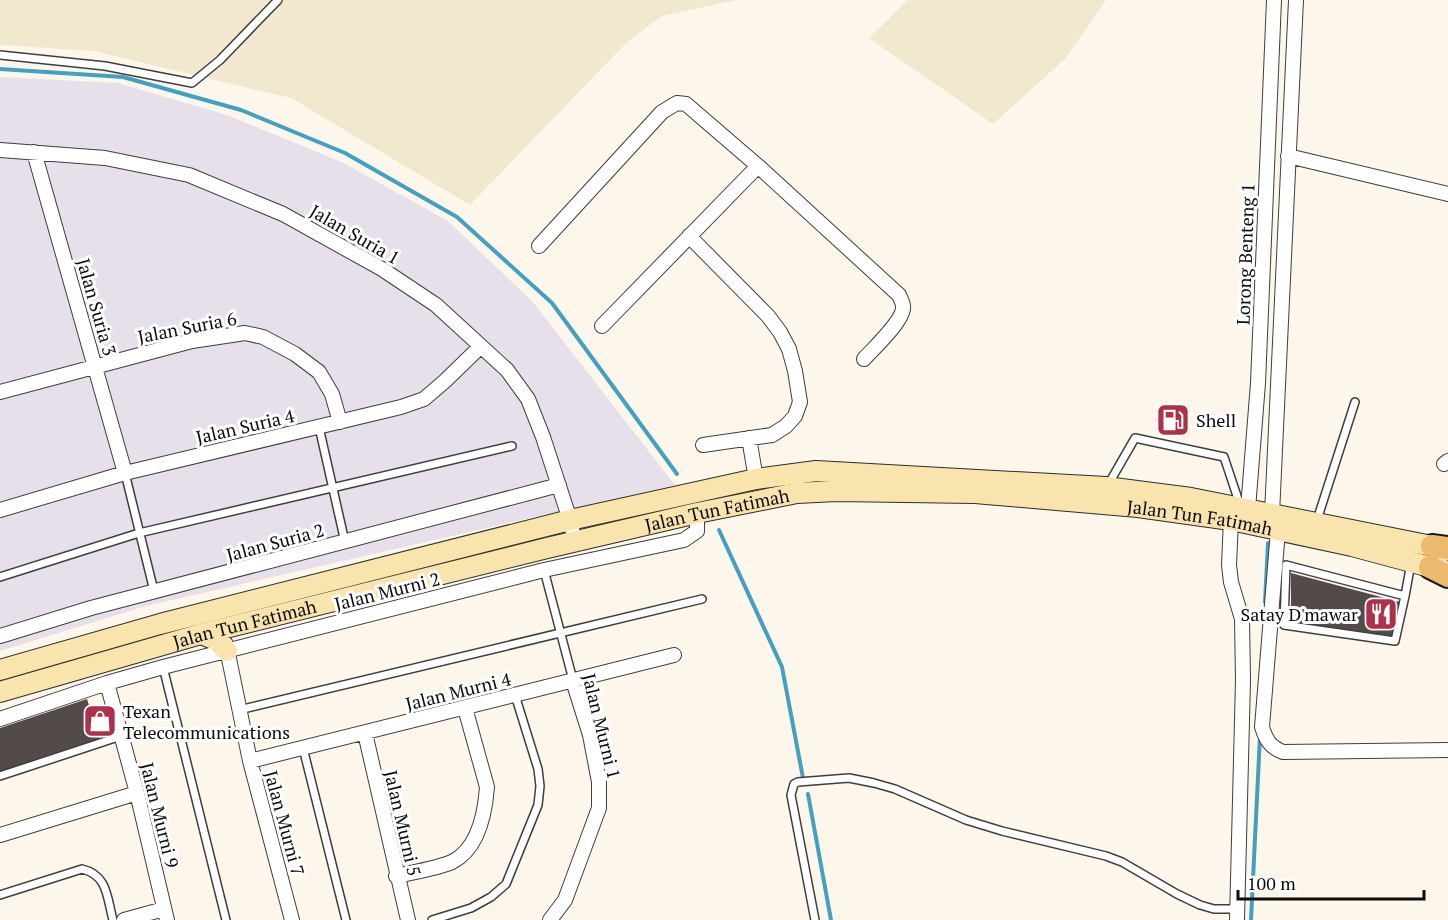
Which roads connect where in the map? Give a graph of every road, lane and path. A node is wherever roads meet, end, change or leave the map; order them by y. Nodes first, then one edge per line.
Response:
1 (278, 0) edge
2 (1274, 0) edge
3 (1296, 0) edge
4 (0, 55) edge
5 (0, 150) edge
6 (34, 152) junction
7 (1288, 156) junction
8 (758, 166) junction
9 (1448, 194) edge
10 (689, 236) junction
11 (539, 246) dead end
12 (602, 326) dead end
13 (481, 346) junction
14 (864, 359) dead end
15 (95, 366) junction
16 (0, 392) edge
17 (1355, 402) dead end
18 (340, 422) junction
19 (319, 427) junction
20 (749, 438) junction
21 (703, 445) dead end
22 (512, 446) dead end
23 (125, 473) junction
24 (756, 479) junction
25 (559, 485) junction
26 (1107, 487) junction
27 (332, 488) junction
28 (0, 510) edge
29 (1240, 512) junction
30 (697, 513) junction
31 (570, 520) junction
32 (1275, 522) junction
33 (1317, 523) junction
34 (140, 533) junction
35 (345, 542) junction
36 (575, 542) junction
37 (1438, 560) edge
38 (544, 570) junction
39 (0, 577) edge
40 (154, 591) junction
41 (1405, 596) junction
42 (702, 599) dead end
43 (221, 619) junction
44 (201, 634) junction
45 (560, 634) junction
46 (0, 636) edge
47 (227, 651) junction
48 (674, 655) dead end
49 (163, 668) junction
50 (0, 670) edge
51 (573, 681) junction
52 (107, 683) junction
53 (0, 692) edge
54 (515, 695) junction
55 (465, 708) junction
56 (239, 710) junction
57 (0, 720) edge
58 (364, 733) junction
59 (121, 736) junction
60 (303, 748) junction
61 (1448, 750) edge
62 (250, 761) junction
63 (0, 776) edge
64 (137, 793) junction
65 (0, 835) edge
66 (396, 876) junction
67 (0, 895) edge
68 (1237, 914) edge
69 (166, 915) edge
70 (113, 920) edge
71 (124, 920) edge
72 (226, 920) edge
73 (292, 920) edge
74 (346, 920) edge
75 (408, 920) edge
76 (432, 920) edge
77 (550, 920) edge
78 (815, 920) edge

1 - 4 lane
2 - 29 street, Lorong Benteng 1
3 - 7 street
5 - 6 street, Jalan Suria 1
6 - 13 street, Jalan Suria 1
6 - 15 street, Jalan Suria 3
7 - 9 street
7 - 32 street
8 - 10 street
8 - 11 street
8 - 14 street
10 - 12 street
10 - 20 street
13 - 18 street, Jalan Suria 4
13 - 25 street, Jalan Suria 1
15 - 16 street, Jalan Suria 6
15 - 18 street, Jalan Suria 6
15 - 23 street, Jalan Suria 3
17 - 33 lane
18 - 19 street, Jalan Suria 4
19 - 23 street, Jalan Suria 4
19 - 27 lane
20 - 21 street
20 - 24 street
22 - 27 lane
23 - 28 street, Jalan Suria 4
23 - 34 lane
24 - 26 main road, Jalan Tun Fatimah
24 - 31 main road, Jalan Tun Fatimah
25 - 31 street, Jalan Suria 1
25 - 35 street, Jalan Suria 2
26 - 29 main road, Jalan Tun Fatimah
26 - 29 lane
27 - 34 lane
27 - 35 lane
29 - 30 main road, Jalan Tun Fatimah
29 - 32 main road, Jalan Tun Fatimah
29 - 68 street, Lorong Benteng 1
30 - 36 main road, Jalan Tun Fatimah
30 - 38 street, Jalan Murni 2
31 - 36 street, Jalan Suria 1
31 - 43 main road, Jalan Tun Fatimah
32 - 33 main road, Jalan Tun Fatimah
32 - 37 main road, Jalan Tun Fatimah
32 - 61 street
33 - 37 main road, Jalan Tun Fatimah
34 - 39 lane
34 - 40 lane
35 - 40 street, Jalan Suria 2
36 - 43 main road, Jalan Tun Fatimah
37 - 41 lane
38 - 45 lane, Jalan Murni 1
38 - 47 street, Jalan Murni 2
40 - 46 street, Jalan Suria 2
41 - 41 lane
42 - 45 lane
43 - 44 main road, Jalan Tun Fatimah
43 - 47 street, Jalan Murni 7
43 - 50 main road, Jalan Tun Fatimah
44 - 47 main road
44 - 53 main road, Jalan Tun Fatimah
45 - 51 lane, Jalan Murni 1
45 - 56 lane
47 - 49 street, Jalan Murni 2
47 - 56 street, Jalan Murni 7
48 - 51 street, Jalan Murni 4
49 - 52 street, Jalan Murni 2
49 - 72 lane
51 - 54 street, Jalan Murni 4
51 - 77 street, Jalan Murni 1
52 - 57 street, Jalan Murni 2
52 - 59 street, Jalan Murni 9
54 - 55 street, Jalan Murni 4
54 - 76 lane
55 - 58 street, Jalan Murni 4
55 - 66 street
56 - 62 street, Jalan Murni 7
58 - 60 street, Jalan Murni 4
58 - 66 street, Jalan Murni 5
59 - 63 lane
59 - 64 street, Jalan Murni 9
60 - 62 street, Jalan Murni 4
60 - 74 lane
62 - 73 street, Jalan Murni 7
64 - 65 street
64 - 69 street, Jalan Murni 9
66 - 75 street, Jalan Murni 5
67 - 70 lane
68 - 78 lane
69 - 71 street

